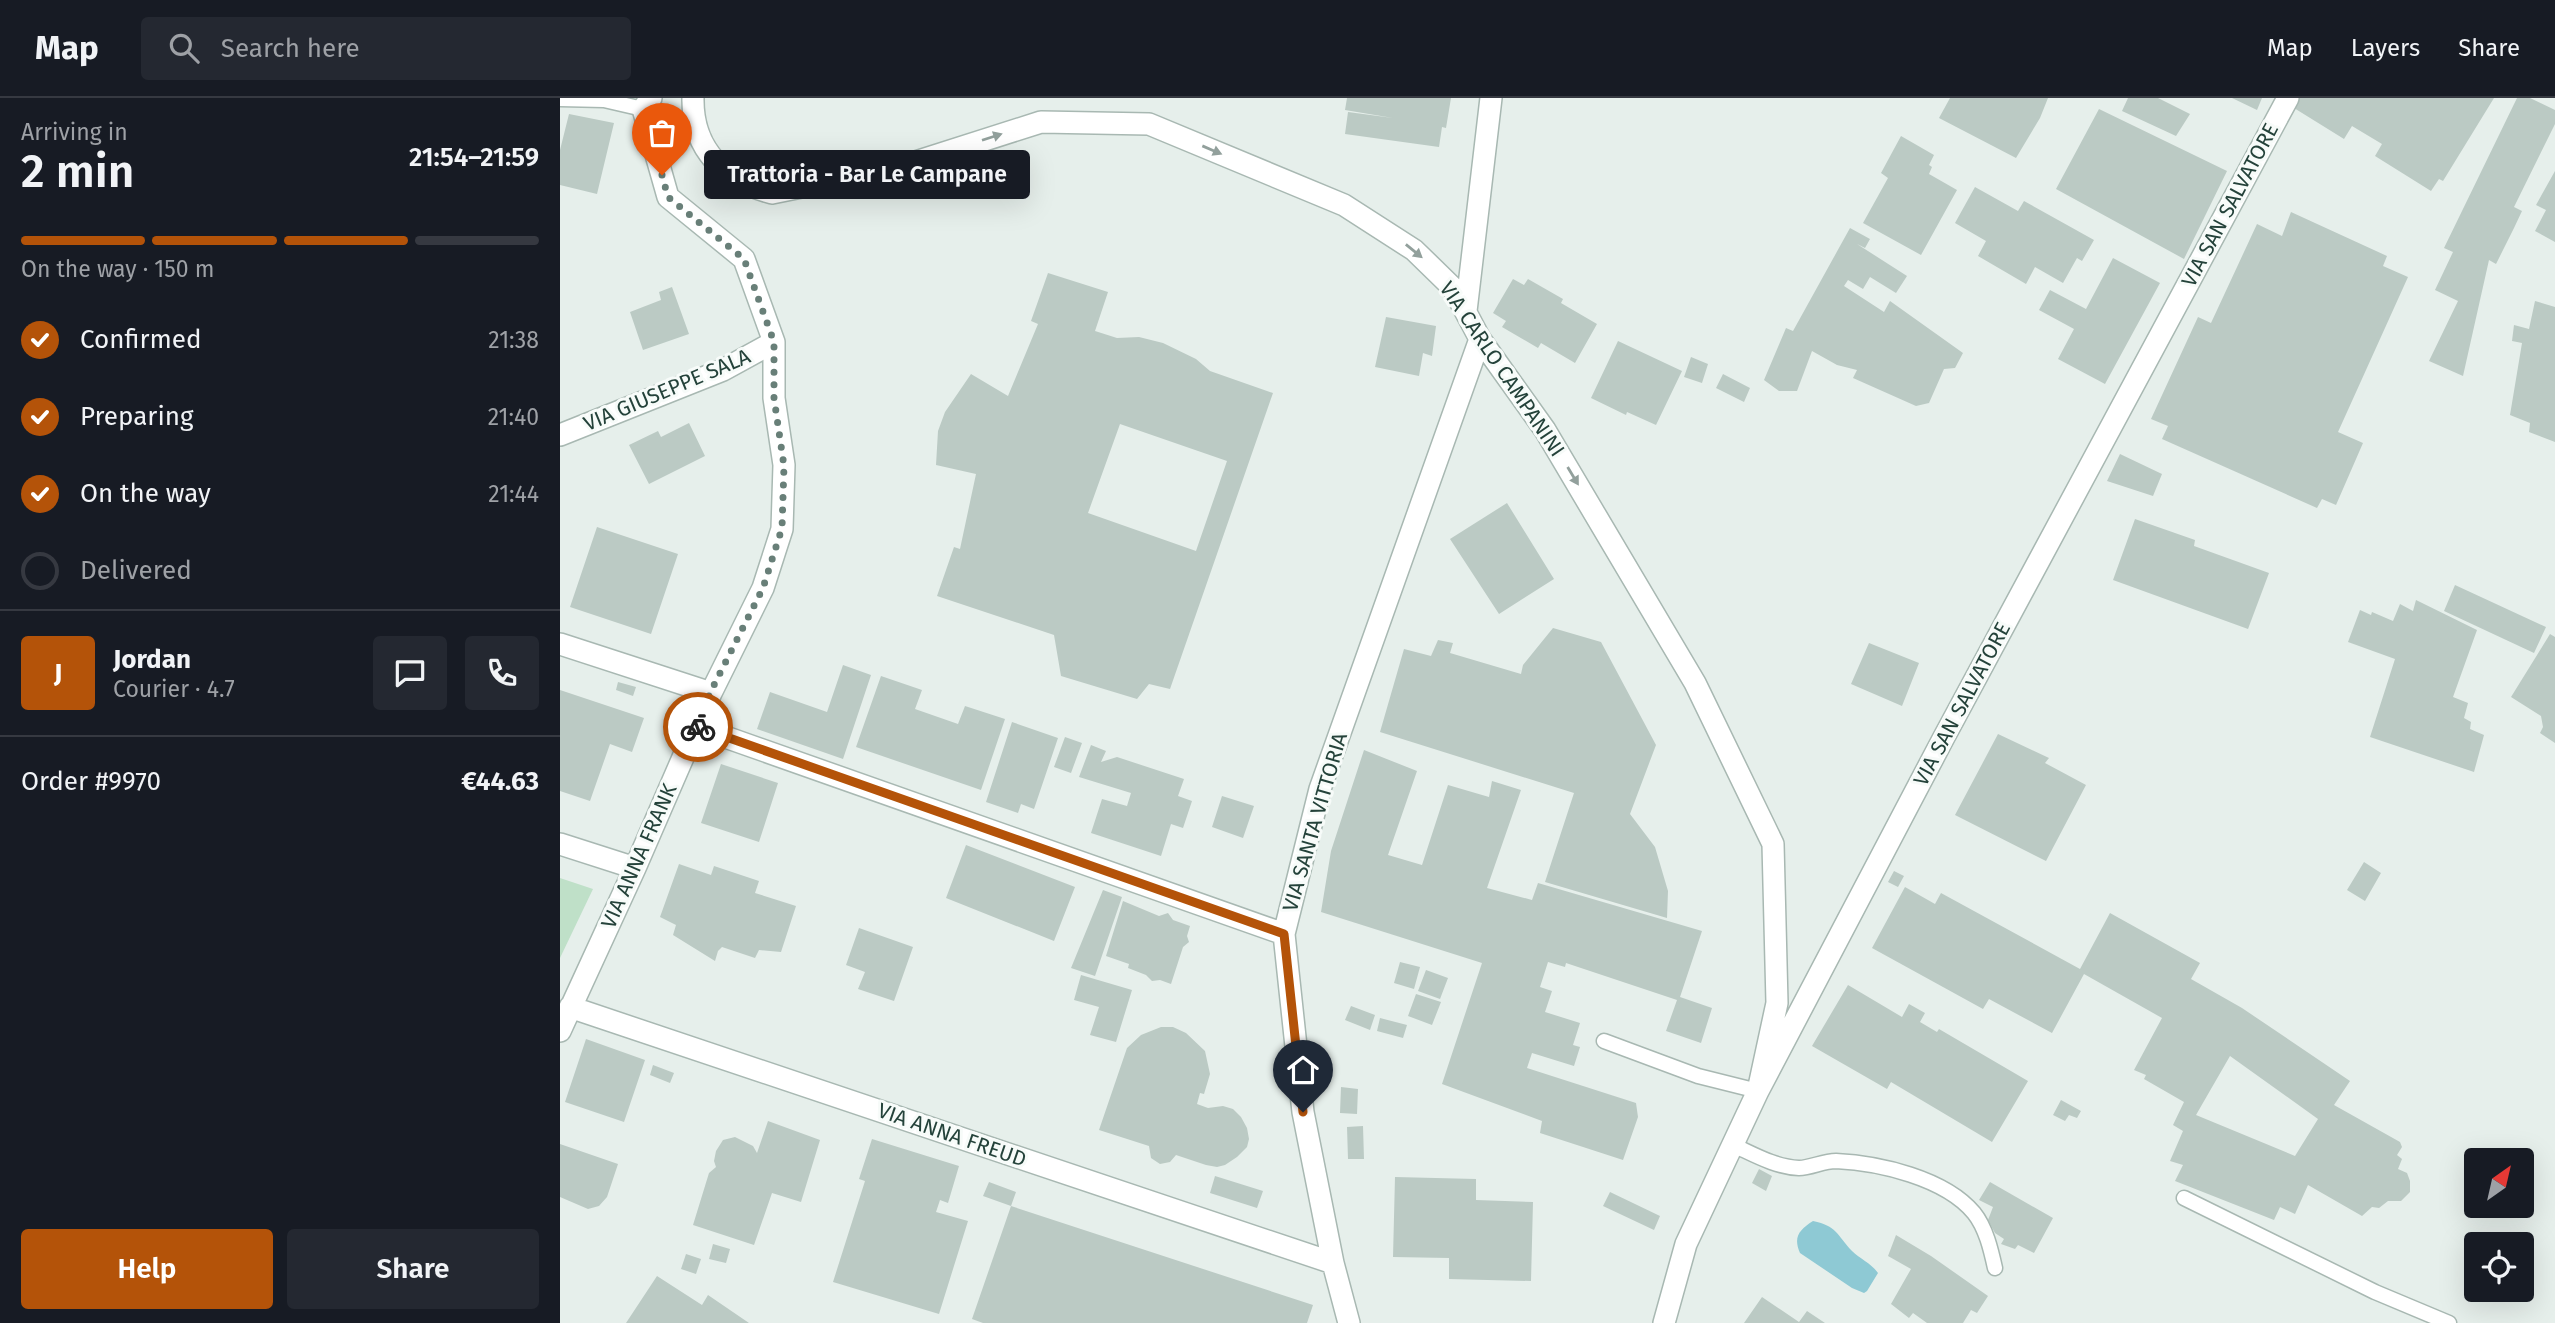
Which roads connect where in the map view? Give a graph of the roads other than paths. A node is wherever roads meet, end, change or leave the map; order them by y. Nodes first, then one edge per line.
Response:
1 (694, 98) edge
2 (1491, 98) edge
3 (2288, 98) edge
4 (560, 99) edge
5 (647, 104) edge
6 (1465, 312) junction
7 (1480, 339) junction
8 (774, 342) junction
9 (560, 435) edge
10 (560, 644) edge
11 (710, 693) junction
12 (697, 727) junction
13 (560, 844) edge
14 (635, 868) junction
15 (1284, 934) junction
16 (570, 1007) junction
17 (560, 1031) edge
18 (1604, 1041) dead end
19 (1758, 1091) junction
20 (1733, 1145) junction
21 (2184, 1198) dead end
22 (1333, 1263) junction
23 (1995, 1268) dead end
24 (1349, 1323) edge
25 (1664, 1323) edge
26 (2449, 1323) edge

1 -> 6 street, VIA CARLO CAMPANINI
2 - 6 street
3 - 19 street, VIA SAN SALVATORE
4 - 5 lane
5 - 8 street, VIA ANNA FRANK
6 - 7 street, VIA CARLO CAMPANINI
7 - 15 street, VIA SANTA VITTORIA
7 -> 19 street, VIA CARLO CAMPANINI
8 - 9 street, VIA GIUSEPPE SALA
8 - 11 street, VIA ANNA FRANK
10 - 11 street
11 - 12 street, VIA ANNA FRANK
12 - 14 street, VIA ANNA FRANK
12 - 15 street
13 - 14 street
14 - 16 street, VIA ANNA FRANK
15 - 22 street, VIA SANTA VITTORIA
16 - 17 street, VIA ANNA FRANK
16 - 22 street, VIA ANNA FREUD
18 - 19 lane
19 - 20 street, VIA SAN SALVATORE
20 - 23 lane
20 - 25 street, VIA SAN SALVATORE
21 - 26 lane
22 - 24 street, VIA SANTA VITTORIA

